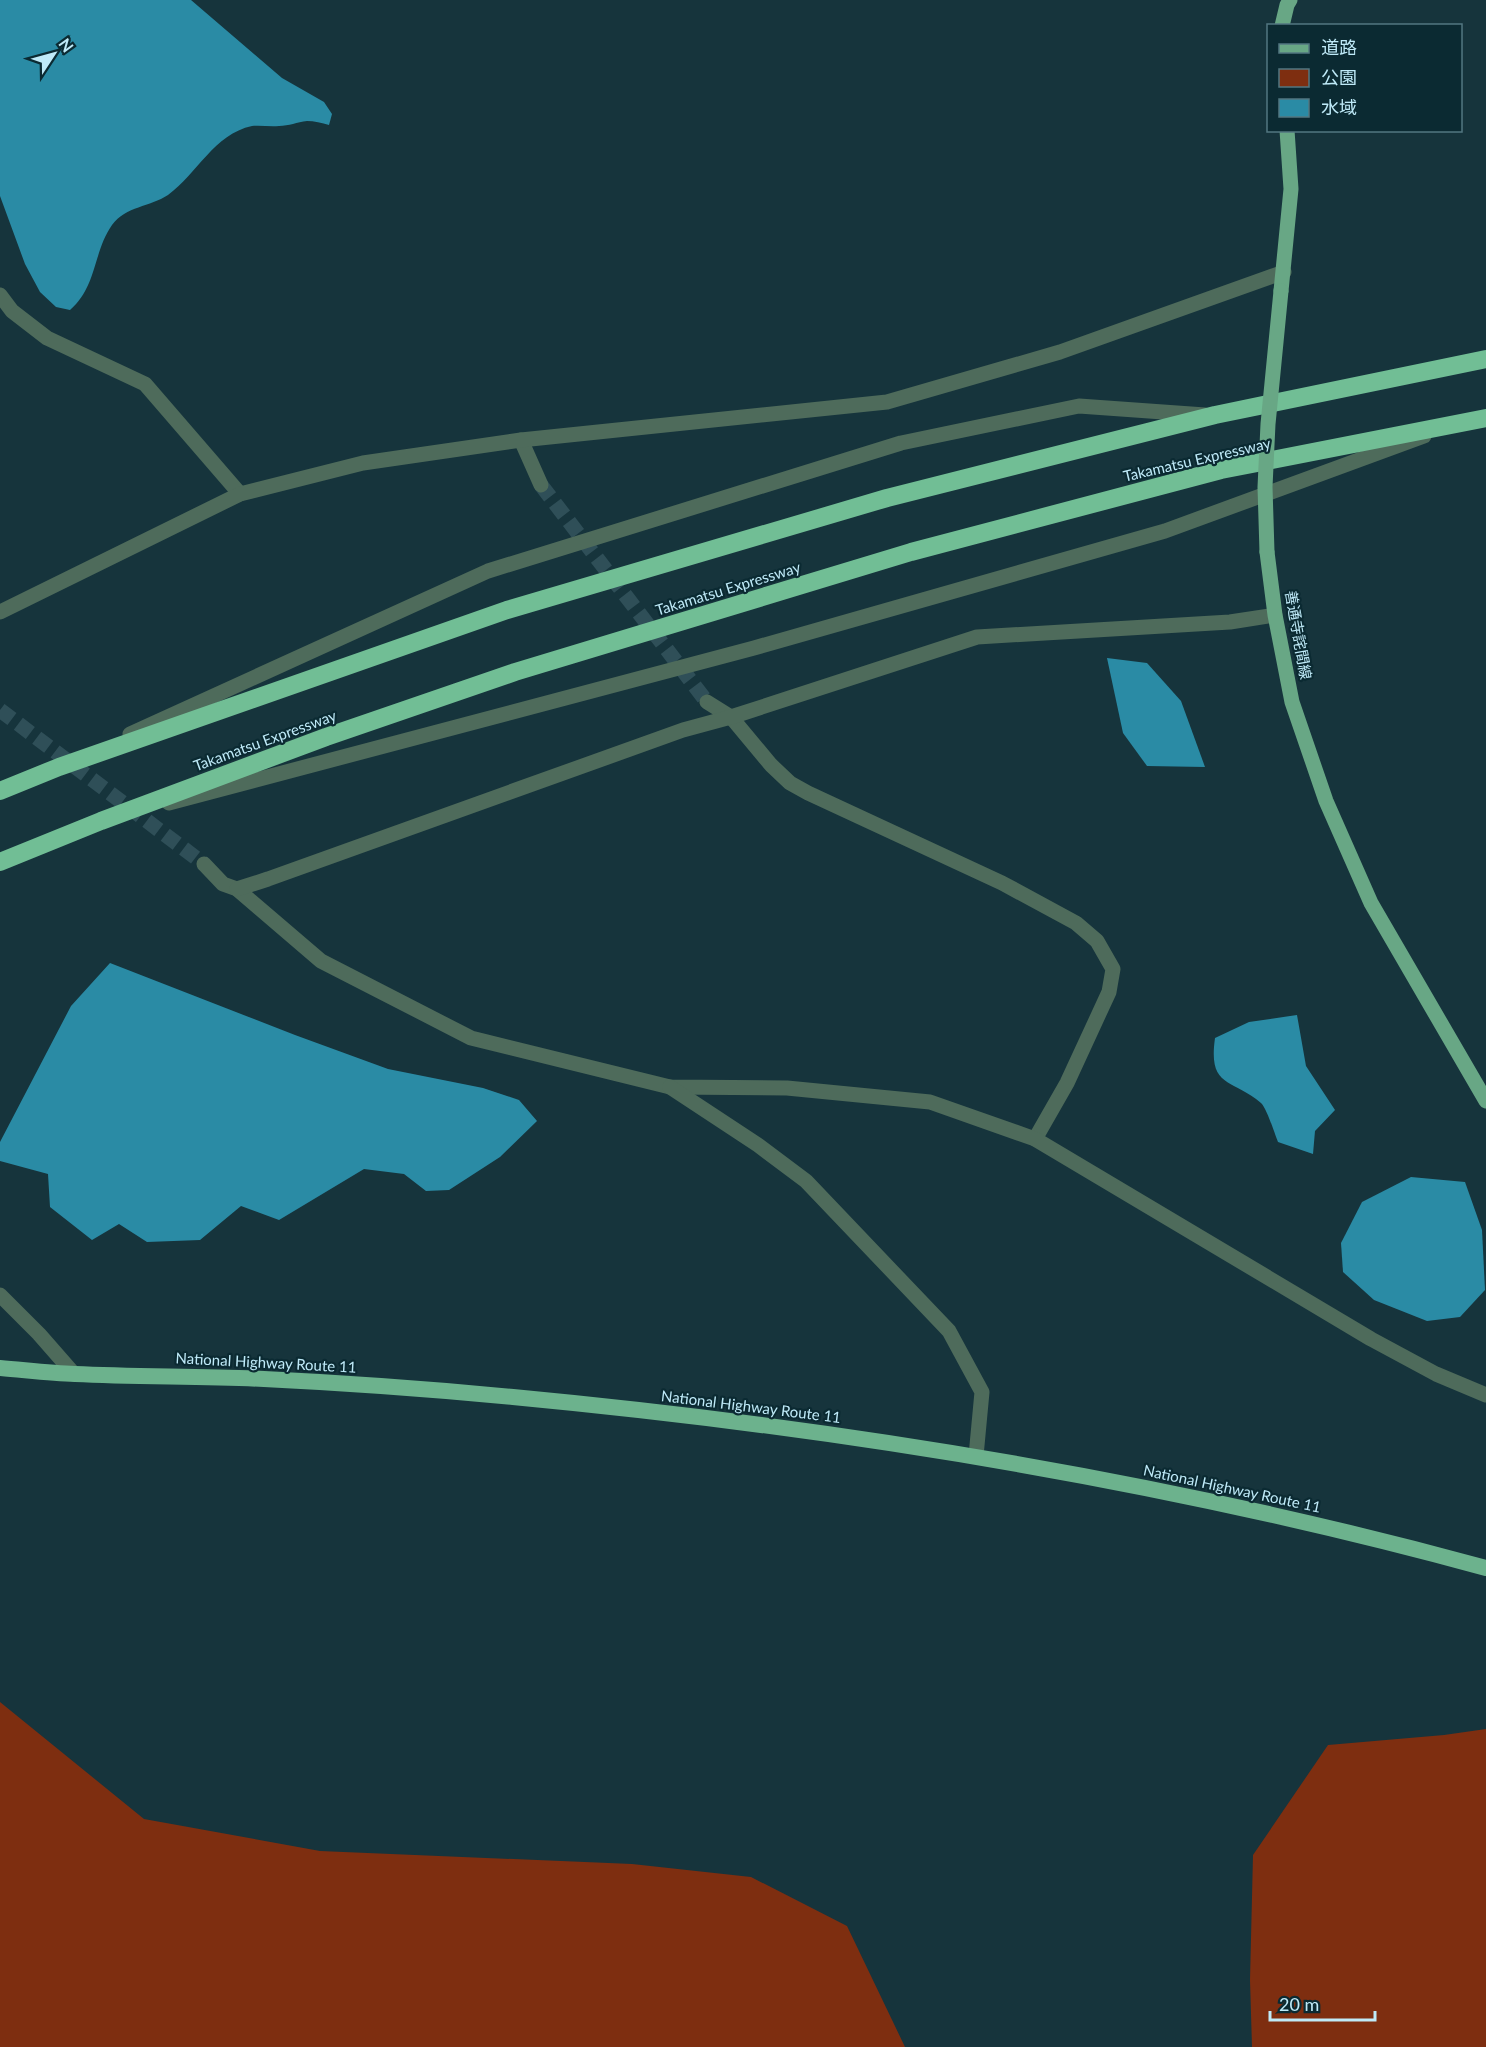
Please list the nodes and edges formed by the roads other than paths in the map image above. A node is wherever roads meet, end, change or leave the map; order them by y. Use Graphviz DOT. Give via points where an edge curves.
graph roads {
  1 [pos="1290,0"];
  2 [pos="1282,24"];
  3 [pos="1287,132"];
  4 [pos="1284,272"];
  5 [pos="0,295"];
  6 [pos="1486,359"];
  7 [pos="1215,415"];
  8 [pos="1486,418"];
  9 [pos="1460,423"];
  10 [pos="521,440"];
  11 [pos="541,485"];
  12 [pos="240,494"];
  13 [pos="0,612"];
  14 [pos="1275,615"];
  15 [pos="707,702"];
  16 [pos="731,717"];
  17 [pos="59,767"];
  18 [pos="0,791"];
  19 [pos="101,821"];
  20 [pos="0,862"];
  21 [pos="204,864"];
  22 [pos="237,889"];
  23 [pos="670,1087"];
  24 [pos="1486,1101"];
  25 [pos="1035,1139"];
  26 [pos="0,1295"];
  27 [pos="0,1368"];
  28 [pos="74,1374"];
  29 [pos="1486,1395"];
  30 [pos="976,1456"];
  31 [pos="1486,1568"];
  1 -- 2 [label="main road"];
  3 -- 4 [label="main road, 善通寺詫間線" via="1291,189"];
  4 -- 10 [label="street" via="1060,352 887,402"];
  4 -- 14 [label="main road, 善通寺詫間線, bridge" via="1265,487 1267,552"];
  5 -- 12 [label="street" via="12,311 47,338 145,384"];
  6 -- 7 [label="highway"];
  7 -- 17 [label="highway" via="887,498 507,610"];
  7 -- 17 [label="street" via="1079,406 901,443 488,572"];
  8 -- 9 [label="highway, Takamatsu Expressway"];
  9 -- 19 [label="street" via="1165,531 754,648"];
  9 -- 19 [label="highway, Takamatsu Expressway" via="1221,470 911,552 515,672"];
  10 -- 11 [label="street"];
  10 -- 12 [label="street" via="363,463"];
  12 -- 13 [label="street"];
  14 -- 16 [label="street" via="1230,622 976,637"];
  14 -- 24 [label="main road, 善通寺詫間線" via="1292,702 1326,801 1371,903"];
  15 -- 16 [label="street"];
  16 -- 22 [label="street" via="682,730"];
  16 -- 25 [label="street" via="790,783 1002,883 1076,923 1097,941 1113,969 1109,992"];
  17 -- 18 [label="highway"];
  19 -- 20 [label="highway, Takamatsu Expressway"];
  21 -- 22 [label="street" via="223,884"];
  22 -- 23 [label="street" via="321,961 471,1038"];
  23 -- 25 [label="street" via="787,1088 930,1102"];
  23 -- 30 [label="street" via="806,1181 949,1331 982,1392"];
  25 -- 29 [label="street" via="1371,1339 1436,1374"];
  26 -- 28 [label="street"];
  27 -- 28 [label="highway, National Highway Route 11"];
  28 -- 30 [label="highway, National Highway Route 11" via="263,1379 512,1396"];
  30 -- 31 [label="highway, National Highway Route 11" via="1194,1497"];
}
